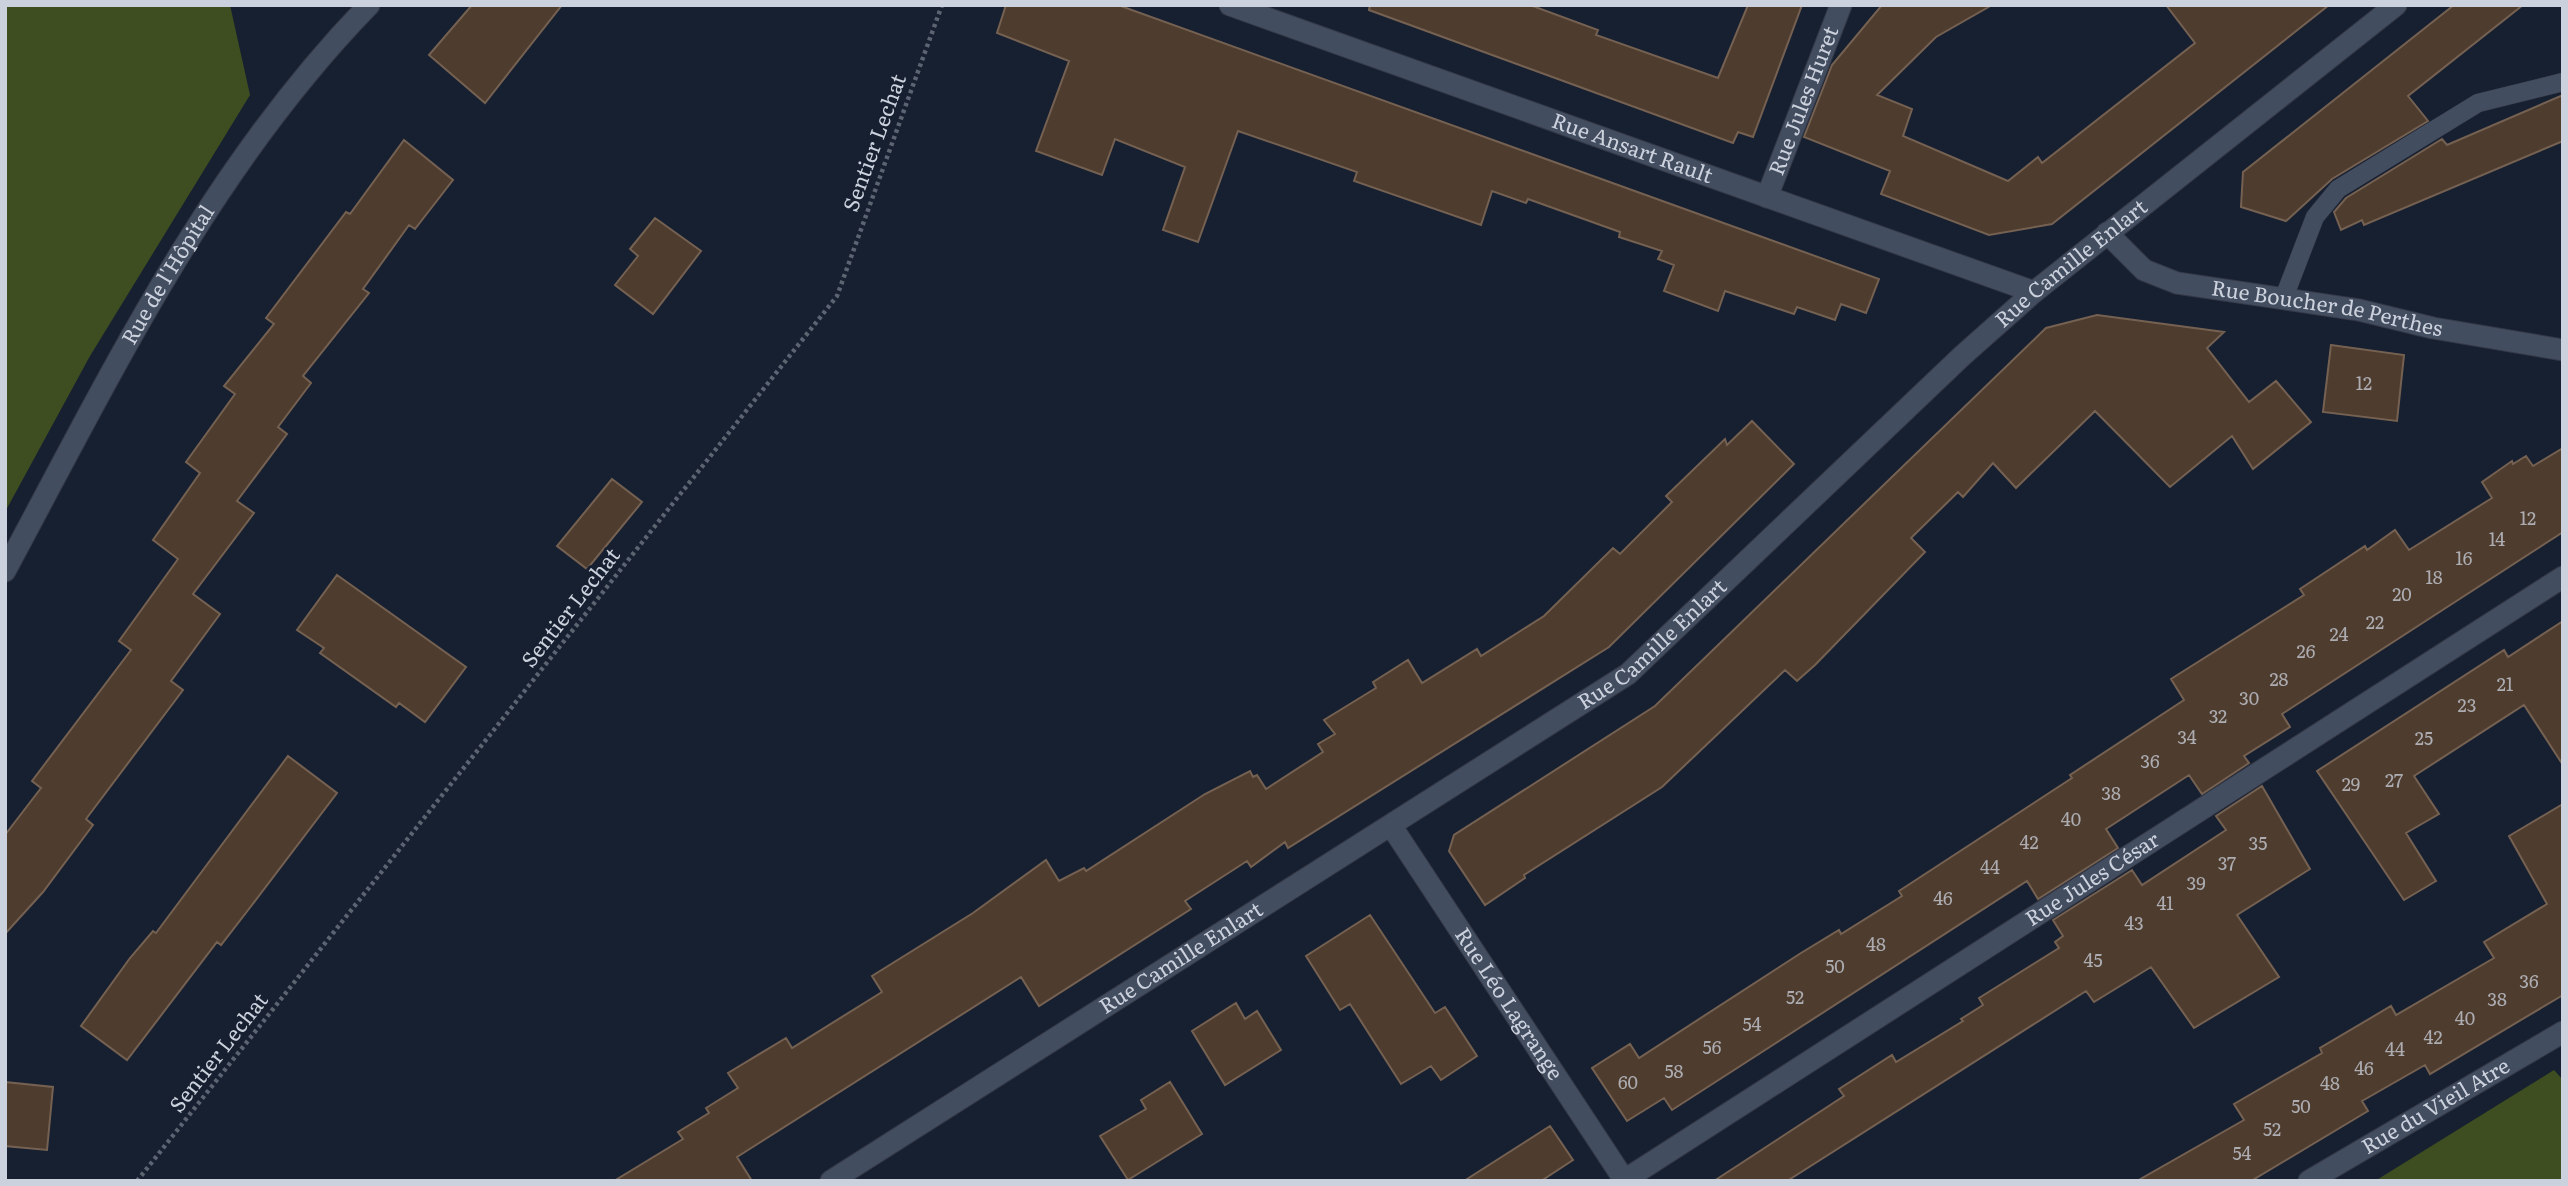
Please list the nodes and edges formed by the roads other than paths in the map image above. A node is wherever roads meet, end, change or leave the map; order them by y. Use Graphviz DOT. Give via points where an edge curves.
graph roads {
  1 [pos="369,5"];
  2 [pos="1230,5"];
  3 [pos="1841,5"];
  4 [pos="2396,5"];
  5 [pos="2563,82"];
  6 [pos="1768,197"];
  7 [pos="2106,233"];
  8 [pos="2034,292"];
  9 [pos="2283,300"];
  10 [pos="2563,349"];
  11 [pos="5,571"];
  12 [pos="2563,577"];
  13 [pos="1392,827"];
  14 [pos="2563,1032"];
  15 [pos="1624,1180"];
  16 [pos="831,1181"];
  17 [pos="2309,1181"];
  1 -- 11 [label="street, Rue de l'Hôpital" via="289,94 191,234"];
  2 -- 6 [label="street, Rue Ansart Rault"];
  3 -- 6 [label="street, Rue Jules Huret"];
  4 -- 7 [label="street, Rue Camille Enlart"];
  5 -- 9 [label="lane" via="2478,103 2339,189 2315,217"];
  6 -- 8 [label="street, Rue Ansart Rault"];
  7 -- 8 [label="street, Rue Camille Enlart"];
  7 -- 9 [label="street, Rue Boucher de Perthes" via="2130,259 2158,277"];
  8 -- 13 [label="street, Rue Camille Enlart" via="1628,674"];
  9 -- 10 [label="street, Rue Boucher de Perthes"];
  12 -- 15 [label="street, Rue Jules César"];
  13 -- 15 [label="street, Rue Léo Lagrange"];
  13 -- 16 [label="street, Rue Camille Enlart"];
  14 -- 17 [label="street, Rue du Vieil Atre"];
}
